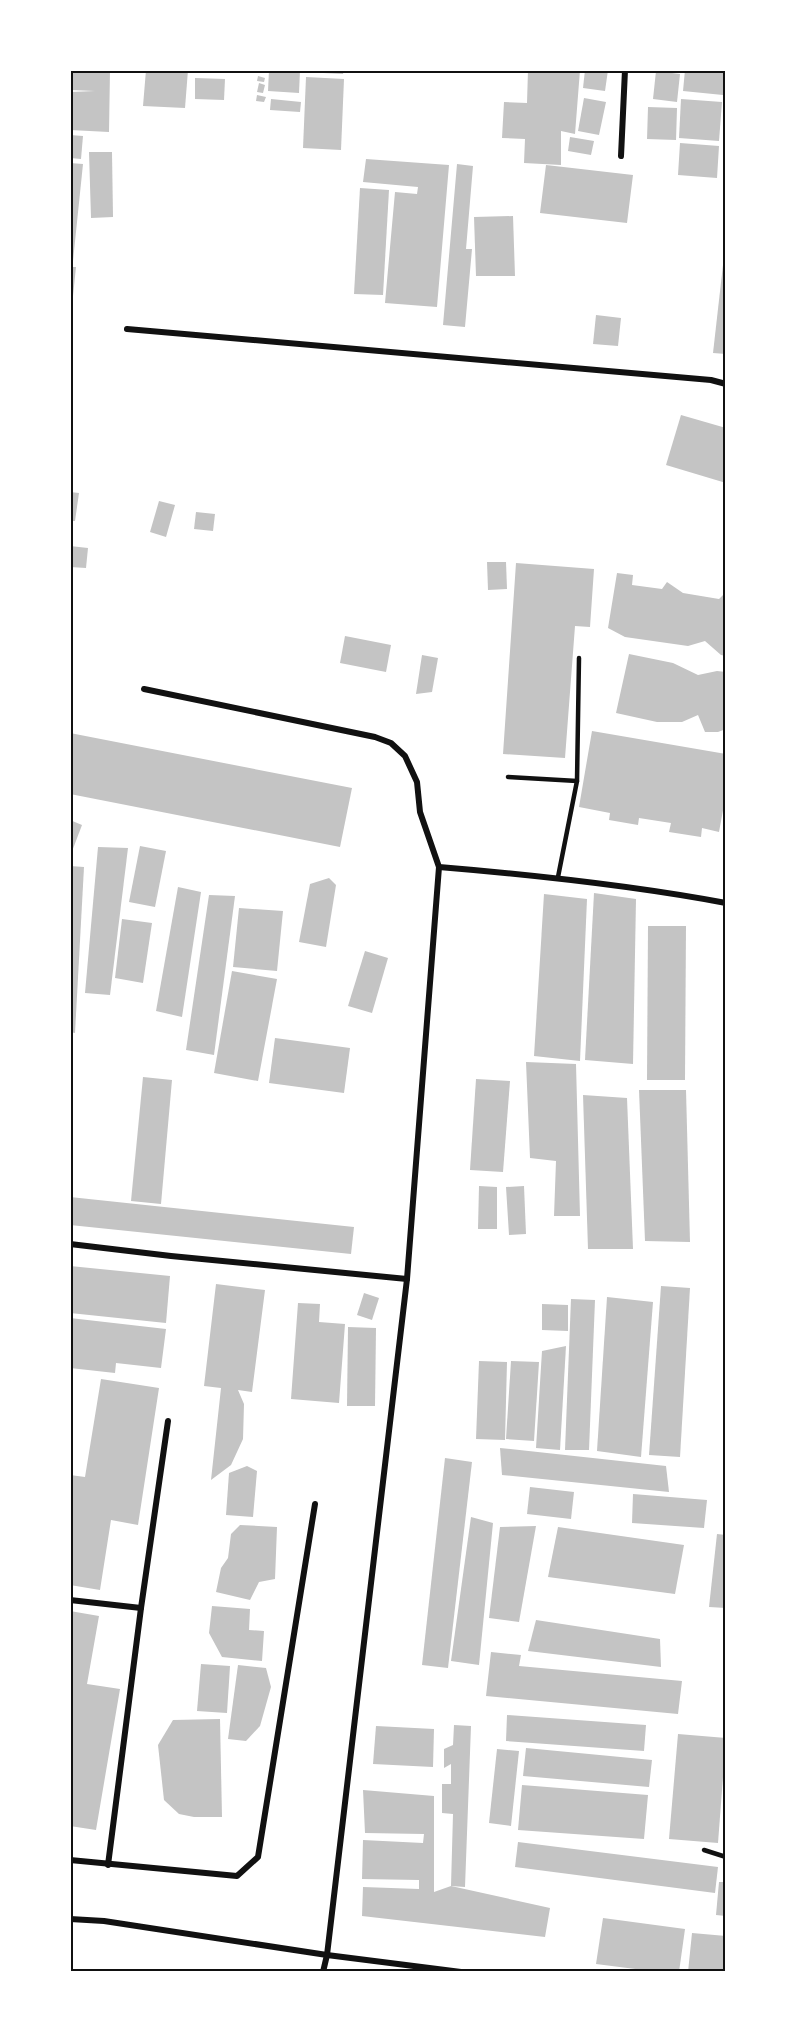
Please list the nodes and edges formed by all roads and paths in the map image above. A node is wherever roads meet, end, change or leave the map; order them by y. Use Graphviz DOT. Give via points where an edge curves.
graph roads {
  1 [pos="625,70"];
  2 [pos="621,156"];
  3 [pos="127,329"];
  4 [pos="726,384"];
  5 [pos="579,658"];
  6 [pos="144,689"];
  7 [pos="508,777"];
  8 [pos="577,781"];
  9 [pos="439,867"];
  10 [pos="558,877"];
  11 [pos="726,903"];
  12 [pos="70,1244"];
  13 [pos="407,1279"];
  14 [pos="168,1421"];
  15 [pos="315,1504"];
  16 [pos="70,1600"];
  17 [pos="141,1608"];
  18 [pos="704,1850"];
  19 [pos="726,1857"];
  20 [pos="70,1860"];
  21 [pos="108,1865"];
  22 [pos="70,1918"];
  23 [pos="327,1955"];
  24 [pos="322,1971"];
  25 [pos="461,1971"];
  1 -- 2 [label="street"];
  3 -- 4 [label="street"];
  5 -- 8 [label="lane"];
  6 -- 9 [label="street" via="391,743 405,756 417,782 420,812"];
  7 -- 8 [label="lane"];
  8 -- 10 [label="lane"];
  9 -- 10 [label="street"];
  9 -- 13 [label="street"];
  10 -- 11 [label="street"];
  12 -- 13 [label="street"];
  13 -- 23 [label="street"];
  14 -- 17 [label="street"];
  15 -- 21 [label="street" via="258,1857 237,1876"];
  16 -- 17 [label="street"];
  17 -- 21 [label="street"];
  18 -- 19 [label="lane"];
  20 -- 21 [label="street"];
  22 -- 23 [label="street"];
  23 -- 24 [label="street"];
  23 -- 25 [label="street"];
}
